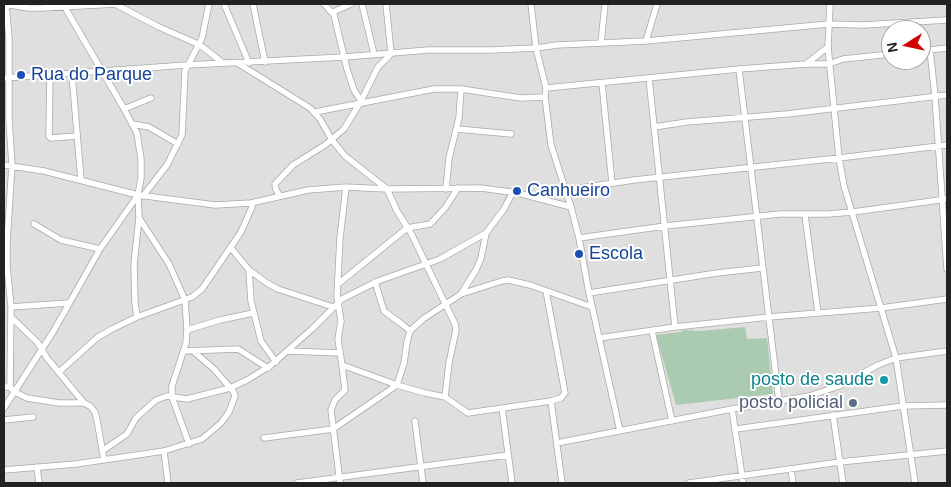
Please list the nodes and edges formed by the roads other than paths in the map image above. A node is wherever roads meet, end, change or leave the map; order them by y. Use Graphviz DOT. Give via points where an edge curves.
graph roads {
  1 [pos="117,4"];
  2 [pos="209,4"];
  3 [pos="224,4"];
  4 [pos="253,4"];
  5 [pos="324,4"];
  6 [pos="351,4"];
  7 [pos="362,4"];
  8 [pos="386,4"];
  9 [pos="531,4"];
  10 [pos="605,4"];
  11 [pos="658,4"];
  12 [pos="830,4"];
  13 [pos="5,5"];
  14 [pos="65,5"];
  15 [pos="333,12"];
  16 [pos="947,20"];
  17 [pos="829,24"];
  18 [pos="646,42"];
  19 [pos="602,43"];
  20 [pos="200,45"];
  21 [pos="828,47"];
  22 [pos="536,48"];
  23 [pos="947,48"];
  24 [pos="931,50"];
  25 [pos="391,53"];
  26 [pos="374,54"];
  27 [pos="881,55"];
  28 [pos="344,57"];
  29 [pos="931,59"];
  30 [pos="265,62"];
  31 [pos="223,63"];
  32 [pos="238,63"];
  33 [pos="249,63"];
  34 [pos="806,64"];
  35 [pos="829,64"];
  36 [pos="187,65"];
  37 [pos="739,69"];
  38 [pos="102,72"];
  39 [pos="72,74"];
  40 [pos="50,75"];
  41 [pos="7,78"];
  42 [pos="649,78"];
  43 [pos="602,83"];
  44 [pos="546,88"];
  45 [pos="462,89"];
  46 [pos="947,95"];
  47 [pos="935,96"];
  48 [pos="544,97"];
  49 [pos="150,98"];
  50 [pos="361,102"];
  51 [pos="124,109"];
  52 [pos="833,109"];
  53 [pos="315,112"];
  54 [pos="745,117"];
  55 [pos="132,124"];
  56 [pos="654,127"];
  57 [pos="457,129"];
  58 [pos="510,134"];
  59 [pos="77,136"];
  60 [pos="332,140"];
  61 [pos="178,144"];
  62 [pos="947,144"];
  63 [pos="938,146"];
  64 [pos="839,158"];
  65 [pos="4,164"];
  66 [pos="12,165"];
  67 [pos="752,167"];
  68 [pos="660,177"];
  69 [pos="80,180"];
  70 [pos="612,183"];
  71 [pos="346,187"];
  72 [pos="458,188"];
  73 [pos="387,189"];
  74 [pos="446,189"];
  75 [pos="567,190"];
  76 [pos="513,192"];
  77 [pos="140,195"];
  78 [pos="280,196"];
  79 [pos="945,199"];
  80 [pos="935,200"];
  81 [pos="251,202"];
  82 [pos="571,207"];
  83 [pos="943,207"];
  84 [pos="853,212"];
  85 [pos="805,215"];
  86 [pos="756,216"];
  87 [pos="139,218"];
  88 [pos="34,224"];
  89 [pos="665,226"];
  90 [pos="407,228"];
  91 [pos="486,233"];
  92 [pos="579,238"];
  93 [pos="946,244"];
  94 [pos="232,248"];
  95 [pos="100,249"];
  96 [pos="946,254"];
  97 [pos="426,265"];
  98 [pos="762,268"];
  99 [pos="947,269"];
  100 [pos="249,270"];
  101 [pos="671,280"];
  102 [pos="375,282"];
  103 [pos="338,284"];
  104 [pos="4,289"];
  105 [pos="11,290"];
  106 [pos="546,291"];
  107 [pos="589,293"];
  108 [pos="462,294"];
  109 [pos="947,299"];
  110 [pos="185,300"];
  111 [pos="68,304"];
  112 [pos="446,304"];
  113 [pos="336,305"];
  114 [pos="11,307"];
  115 [pos="592,307"];
  116 [pos="881,308"];
  117 [pos="253,313"];
  118 [pos="818,313"];
  119 [pos="11,317"];
  120 [pos="138,317"];
  121 [pos="769,317"];
  122 [pos="675,327"];
  123 [pos="187,330"];
  124 [pos="410,331"];
  125 [pos="652,331"];
  126 [pos="599,338"];
  127 [pos="42,350"];
  128 [pos="184,351"];
  129 [pos="194,351"];
  130 [pos="288,351"];
  131 [pos="947,351"];
  132 [pos="340,353"];
  133 [pos="896,358"];
  134 [pos="276,362"];
  135 [pos="342,365"];
  136 [pos="268,368"];
  137 [pos="59,372"];
  138 [pos="397,385"];
  139 [pos="10,388"];
  140 [pos="230,388"];
  141 [pos="172,397"];
  142 [pos="445,397"];
  143 [pos="552,400"];
  144 [pos="779,401"];
  145 [pos="84,403"];
  146 [pos="947,405"];
  147 [pos="903,406"];
  148 [pos="4,408"];
  149 [pos="502,408"];
  150 [pos="732,409"];
  151 [pos="833,415"];
  152 [pos="33,417"];
  153 [pos="4,420"];
  154 [pos="415,421"];
  155 [pos="672,421"];
  156 [pos="333,429"];
  157 [pos="736,430"];
  158 [pos="620,431"];
  159 [pos="264,438"];
  160 [pos="557,443"];
  161 [pos="189,444"];
  162 [pos="102,451"];
  163 [pos="164,451"];
  164 [pos="947,451"];
  165 [pos="508,455"];
  166 [pos="910,455"];
  167 [pos="104,460"];
  168 [pos="840,462"];
  169 [pos="37,467"];
  170 [pos="420,468"];
  171 [pos="791,469"];
  172 [pos="4,470"];
  173 [pos="742,480"];
  174 [pos="339,481"];
  175 [pos="39,483"];
  176 [pos="168,483"];
  177 [pos="297,483"];
  178 [pos="423,483"];
  179 [pos="512,483"];
  180 [pos="562,483"];
  181 [pos="690,483"];
  182 [pos="793,483"];
  183 [pos="843,483"];
  184 [pos="914,483"];
  1 -- 14 [label="street"];
  1 -- 20 [label="street"];
  2 -- 20 [label="street"];
  3 -- 33 [label="street"];
  4 -- 30 [label="street"];
  5 -- 15 [label="street"];
  6 -- 15 [label="street"];
  7 -- 26 [label="street"];
  8 -- 25 [label="street"];
  9 -- 22 [label="street"];
  10 -- 19 [label="street"];
  11 -- 18 [label="street"];
  12 -- 17 [label="street"];
  13 -- 14 [label="street" via="28,8"];
  13 -- 41 [label="street"];
  14 -- 38 [label="street"];
  15 -- 28 [label="street"];
  16 -- 17 [label="street"];
  17 -- 18 [label="street"];
  17 -- 21 [label="street"];
  18 -- 19 [label="street"];
  19 -- 22 [label="street"];
  20 -- 31 [label="street"];
  20 -- 36 [label="street"];
  21 -- 34 [label="street"];
  21 -- 35 [label="street"];
  22 -- 25 [label="street"];
  22 -- 44 [label="street"];
  23 -- 24 [label="street"];
  25 -- 26 [label="street"];
  25 -- 50 [label="street" via="378,67"];
  26 -- 28 [label="street"];
  27 -- 35 [label="street" via="843,59"];
  28 -- 30 [label="street"];
  28 -- 50 [label="street"];
  29 -- 47 [label="street"];
  30 -- 33 [label="street"];
  31 -- 32 [label="street"];
  31 -- 36 [label="street"];
  32 -- 33 [label="street"];
  32 -- 53 [label="street"];
  34 -- 35 [label="street"];
  34 -- 37 [label="street"];
  35 -- 52 [label="street"];
  36 -- 38 [label="street"];
  36 -- 61 [label="street" via="182,135"];
  37 -- 42 [label="street"];
  37 -- 54 [label="street"];
  38 -- 39 [label="street"];
  38 -- 51 [label="street"];
  39 -- 40 [label="street"];
  39 -- 59 [label="street"];
  40 -- 41 [label="street"];
  40 -- 59 [label="street" via="48,136"];
  41 -- 66 [label="street"];
  42 -- 43 [label="street"];
  42 -- 56 [label="street"];
  43 -- 44 [label="street"];
  43 -- 70 [label="street"];
  44 -- 48 [label="street"];
  45 -- 48 [label="street" via="521,98"];
  45 -- 50 [label="street" via="434,89"];
  45 -- 57 [label="street"];
  46 -- 47 [label="street"];
  47 -- 52 [label="street"];
  47 -- 63 [label="street"];
  48 -- 75 [label="street" via="551,145"];
  49 -- 51 [label="street"];
  50 -- 53 [label="street"];
  50 -- 60 [label="street" via="344,129"];
  51 -- 55 [label="street"];
  52 -- 54 [label="street"];
  52 -- 64 [label="street"];
  53 -- 60 [label="street"];
  54 -- 56 [label="street"];
  54 -- 67 [label="street"];
  55 -- 61 [label="street" via="149,128"];
  55 -- 77 [label="street" via="137,133 141,159"];
  56 -- 68 [label="street"];
  57 -- 58 [label="street"];
  57 -- 74 [label="street" via="449,158"];
  59 -- 69 [label="street"];
  60 -- 73 [label="street" via="345,156"];
  60 -- 78 [label="street" via="293,165 280,179 274,187"];
  61 -- 77 [label="street" via="167,165"];
  62 -- 63 [label="street"];
  63 -- 64 [label="street"];
  63 -- 79 [label="street"];
  64 -- 67 [label="street"];
  64 -- 84 [label="street"];
  65 -- 66 [label="street"];
  66 -- 69 [label="street"];
  66 -- 105 [label="street" via="8,226"];
  67 -- 68 [label="street"];
  67 -- 86 [label="street"];
  68 -- 70 [label="street"];
  68 -- 89 [label="street"];
  69 -- 77 [label="street"];
  70 -- 75 [label="street"];
  71 -- 73 [label="street"];
  71 -- 78 [label="street"];
  71 -- 103 [label="street"];
  72 -- 74 [label="street"];
  72 -- 76 [label="street"];
  72 -- 90 [label="street" via="430,224"];
  73 -- 74 [label="street"];
  73 -- 90 [label="street"];
  75 -- 82 [label="street"];
  76 -- 82 [label="street"];
  76 -- 91 [label="street"];
  77 -- 81 [label="street" via="215,205"];
  77 -- 87 [label="street"];
  77 -- 95 [label="street"];
  78 -- 81 [label="street"];
  79 -- 80 [label="street"];
  79 -- 83 [label="street"];
  80 -- 83 [label="street"];
  80 -- 84 [label="street"];
  81 -- 94 [label="street" via="248,218"];
  82 -- 92 [label="street"];
  83 -- 93 [label="street"];
  84 -- 85 [label="street"];
  84 -- 116 [label="street"];
  85 -- 86 [label="street"];
  85 -- 118 [label="street"];
  86 -- 89 [label="street"];
  86 -- 98 [label="street"];
  87 -- 110 [label="street" via="169,264"];
  87 -- 120 [label="street" via="134,264"];
  88 -- 95 [label="street" via="61,240"];
  89 -- 92 [label="street"];
  89 -- 101 [label="street"];
  90 -- 97 [label="street"];
  90 -- 103 [label="street"];
  91 -- 97 [label="street"];
  91 -- 108 [label="street" via="481,258"];
  92 -- 107 [label="street"];
  93 -- 96 [label="street"];
  94 -- 100 [label="street"];
  94 -- 110 [label="street" via="202,289"];
  95 -- 111 [label="street"];
  96 -- 99 [label="street"];
  97 -- 102 [label="street"];
  97 -- 112 [label="street"];
  98 -- 101 [label="street"];
  98 -- 121 [label="street"];
  100 -- 113 [label="street" via="278,289"];
  100 -- 117 [label="street"];
  101 -- 107 [label="street"];
  101 -- 122 [label="street"];
  102 -- 113 [label="street"];
  102 -- 124 [label="street" via="384,311"];
  103 -- 113 [label="street"];
  104 -- 105 [label="street"];
  105 -- 114 [label="street"];
  106 -- 108 [label="street" via="502,280"];
  106 -- 115 [label="street"];
  106 -- 143 [label="street" via="565,392"];
  107 -- 115 [label="street"];
  108 -- 112 [label="street"];
  109 -- 116 [label="street"];
  110 -- 120 [label="street"];
  110 -- 123 [label="street"];
  111 -- 114 [label="street"];
  111 -- 127 [label="street"];
  112 -- 124 [label="street"];
  112 -- 142 [label="street" via="456,330"];
  113 -- 130 [label="street"];
  113 -- 132 [label="street" via="341,321"];
  114 -- 119 [label="street"];
  115 -- 126 [label="street"];
  116 -- 118 [label="street"];
  116 -- 133 [label="street"];
  117 -- 123 [label="street"];
  117 -- 134 [label="street" via="261,341"];
  118 -- 121 [label="street"];
  119 -- 127 [label="street"];
  119 -- 139 [label="street"];
  120 -- 137 [label="street" via="98,337"];
  121 -- 122 [label="street"];
  121 -- 144 [label="street"];
  122 -- 125 [label="street"];
  123 -- 128 [label="street"];
  124 -- 138 [label="street"];
  125 -- 126 [label="street"];
  125 -- 155 [label="street"];
  126 -- 158 [label="street"];
  127 -- 137 [label="street"];
  127 -- 139 [label="street"];
  128 -- 129 [label="street"];
  128 -- 141 [label="street" via="177,366"];
  129 -- 136 [label="street" via="238,349"];
  129 -- 140 [label="street"];
  130 -- 132 [label="street"];
  130 -- 134 [label="street"];
  131 -- 133 [label="street"];
  132 -- 135 [label="street"];
  133 -- 144 [label="street" via="839,386"];
  133 -- 147 [label="street"];
  134 -- 136 [label="street"];
  135 -- 138 [label="street"];
  135 -- 156 [label="street" via="344,390 332,404"];
  136 -- 140 [label="street"];
  137 -- 145 [label="street"];
  138 -- 142 [label="street"];
  138 -- 156 [label="street"];
  139 -- 145 [label="street" via="27,398"];
  139 -- 148 [label="street"];
  140 -- 141 [label="street" via="187,399"];
  140 -- 161 [label="street" via="234,400 221,424 202,439"];
  141 -- 161 [label="street"];
  141 -- 162 [label="street" via="156,400 136,418 127,434"];
  142 -- 149 [label="street" via="468,413"];
  143 -- 149 [label="street"];
  143 -- 160 [label="street"];
  144 -- 150 [label="street"];
  145 -- 162 [label="street" via="95,412"];
  146 -- 147 [label="street"];
  147 -- 151 [label="street"];
  147 -- 166 [label="street"];
  149 -- 165 [label="street"];
  150 -- 155 [label="street"];
  150 -- 157 [label="street"];
  151 -- 157 [label="street"];
  151 -- 168 [label="street"];
  152 -- 153 [label="street"];
  154 -- 170 [label="street"];
  155 -- 158 [label="street"];
  156 -- 159 [label="street"];
  156 -- 174 [label="street"];
  157 -- 173 [label="street"];
  158 -- 160 [label="street"];
  160 -- 180 [label="street"];
  161 -- 163 [label="street"];
  162 -- 167 [label="street"];
  163 -- 167 [label="street"];
  163 -- 176 [label="street"];
  164 -- 166 [label="street"];
  165 -- 170 [label="street"];
  165 -- 179 [label="street"];
  166 -- 168 [label="street"];
  166 -- 184 [label="street"];
  167 -- 169 [label="street"];
  168 -- 171 [label="street"];
  168 -- 183 [label="street"];
  169 -- 172 [label="street"];
  169 -- 175 [label="street"];
  170 -- 174 [label="street"];
  170 -- 178 [label="street"];
  171 -- 173 [label="street"];
  171 -- 182 [label="street"];
  173 -- 181 [label="street"];
  174 -- 177 [label="street"];
}
